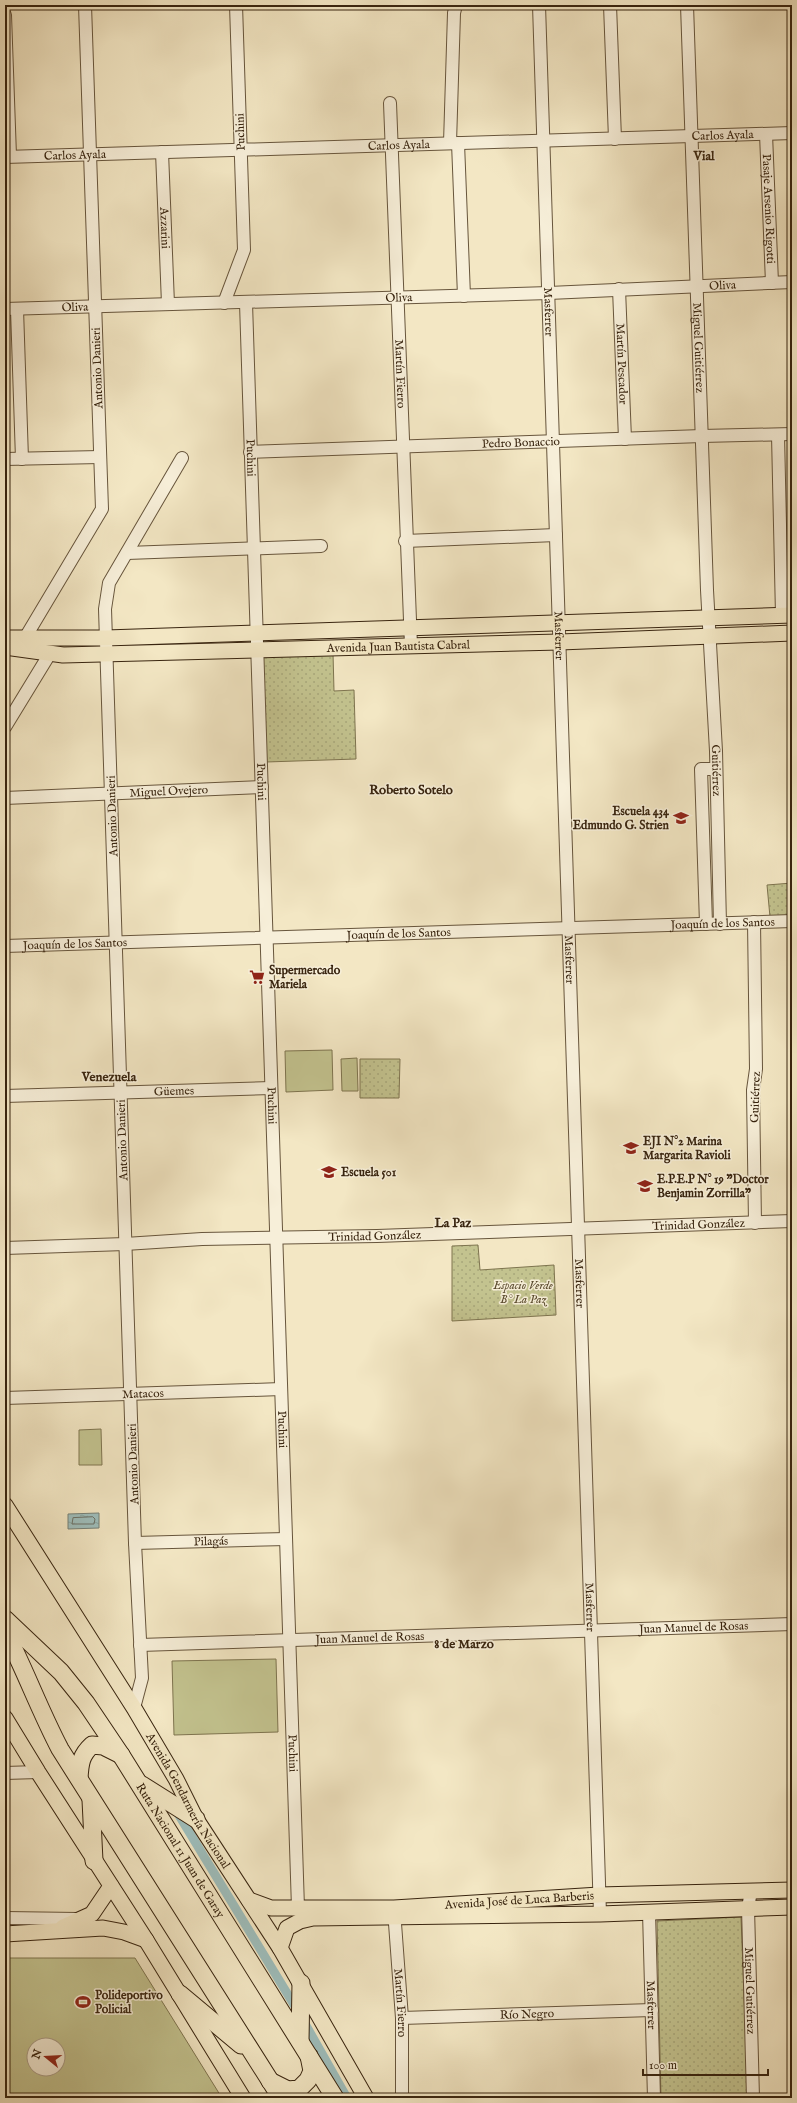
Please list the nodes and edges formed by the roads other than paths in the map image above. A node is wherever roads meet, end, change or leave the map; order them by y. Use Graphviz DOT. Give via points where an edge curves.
graph roads {
  1 [pos="85,5"];
  2 [pos="236,5"];
  3 [pos="456,5"];
  4 [pos="539,5"];
  5 [pos="610,5"];
  6 [pos="687,5"];
  7 [pos="5,15"];
  8 [pos="390,103"];
  9 [pos="792,133"];
  10 [pos="766,134"];
  11 [pos="691,136"];
  12 [pos="615,138"];
  13 [pos="544,141"];
  14 [pos="454,143"];
  15 [pos="390,145"];
  16 [pos="241,150"];
  17 [pos="162,152"];
  18 [pos="90,154"];
  19 [pos="7,157"];
  20 [pos="792,282"];
  21 [pos="772,283"];
  22 [pos="696,286"];
  23 [pos="619,289"];
  24 [pos="549,293"];
  25 [pos="464,296"];
  26 [pos="396,298"];
  27 [pos="224,303"];
  28 [pos="246,303"];
  29 [pos="168,304"];
  30 [pos="95,307"];
  31 [pos="11,309"];
  32 [pos="792,434"];
  33 [pos="778,435"];
  34 [pos="702,436"];
  35 [pos="625,439"];
  36 [pos="553,442"];
  37 [pos="403,446"];
  38 [pos="250,452"];
  39 [pos="100,457"];
  40 [pos="182,458"];
  41 [pos="5,459"];
  42 [pos="22,459"];
  43 [pos="556,535"];
  44 [pos="405,541"];
  45 [pos="321,546"];
  46 [pos="254,548"];
  47 [pos="127,553"];
  48 [pos="787,615"];
  49 [pos="710,618"];
  50 [pos="559,623"];
  51 [pos="409,628"];
  52 [pos="256,633"];
  53 [pos="792,633"];
  54 [pos="710,636"];
  55 [pos="5,638"];
  56 [pos="25,638"];
  57 [pos="106,638"];
  58 [pos="560,642"];
  59 [pos="411,646"];
  60 [pos="5,647"];
  61 [pos="257,649"];
  62 [pos="107,654"];
  63 [pos="49,655"];
  64 [pos="5,727"];
  65 [pos="716,769"];
  66 [pos="262,787"];
  67 [pos="111,793"];
  68 [pos="5,798"];
  69 [pos="792,921"];
  70 [pos="754,922"];
  71 [pos="706,924"];
  72 [pos="720,924"];
  73 [pos="569,928"];
  74 [pos="266,938"];
  75 [pos="116,942"];
  76 [pos="5,946"];
  77 [pos="271,1088"];
  78 [pos="121,1092"];
  79 [pos="5,1096"];
  80 [pos="792,1221"];
  81 [pos="756,1223"];
  82 [pos="578,1229"];
  83 [pos="275,1237"];
  84 [pos="126,1244"];
  85 [pos="5,1248"];
  86 [pos="281,1389"];
  87 [pos="130,1394"];
  88 [pos="5,1398"];
  89 [pos="5,1505"];
  90 [pos="286,1539"];
  91 [pos="135,1543"];
  92 [pos="5,1619"];
  93 [pos="792,1624"];
  94 [pos="591,1630"];
  95 [pos="5,1631"];
  96 [pos="289,1640"];
  97 [pos="140,1645"];
  98 [pos="134,1708"];
  99 [pos="5,1718"];
  100 [pos="121,1755"];
  101 [pos="38,1772"];
  102 [pos="5,1773"];
  103 [pos="79,1778"];
  104 [pos="139,1783"];
  105 [pos="91,1798"];
  106 [pos="196,1819"];
  107 [pos="94,1861"];
  108 [pos="111,1886"];
  109 [pos="792,1890"];
  110 [pos="751,1891"];
  111 [pos="599,1896"];
  112 [pos="249,1900"];
  113 [pos="792,1907"];
  114 [pos="298,1908"];
  115 [pos="748,1908"];
  116 [pos="649,1912"];
  117 [pos="394,1913"];
  118 [pos="600,1914"];
  119 [pos="5,1918"];
  120 [pos="80,1919"];
  121 [pos="54,1931"];
  122 [pos="5,1934"];
  123 [pos="146,1940"];
  124 [pos="280,1948"];
  125 [pos="301,1983"];
  126 [pos="180,1994"];
  127 [pos="652,2010"];
  128 [pos="402,2018"];
  129 [pos="300,2041"];
  130 [pos="254,2055"];
  131 [pos="309,2056"];
  132 [pos="270,2081"];
  133 [pos="244,2098"];
  134 [pos="281,2098"];
  135 [pos="335,2098"];
  136 [pos="366,2098"];
  137 [pos="402,2098"];
  138 [pos="654,2098"];
  139 [pos="754,2098"];
  1 -- 18 [label="street, Antonio Danieri"];
  2 -- 16 [label="street, Puchini"];
  3 -- 14 [label="street"];
  4 -- 13 [label="street, Masferrer"];
  5 -- 12 [label="street"];
  6 -- 11 [label="street, Miguel Guitiérrez"];
  7 -- 19 [label="street"];
  8 -- 15 [label="street, Martín Fierro"];
  9 -- 10 [label="street, Carlos Ayala"];
  10 -- 11 [label="street, Carlos Ayala"];
  10 -- 21 [label="street, Pasaje Arsenio Rigotti"];
  11 -- 12 [label="street, Carlos Ayala"];
  11 -- 22 [label="street, Miguel Guitiérrez"];
  12 -- 13 [label="street, Carlos Ayala"];
  13 -- 14 [label="street, Carlos Ayala"];
  13 -- 24 [label="street, Masferrer"];
  14 -- 15 [label="street, Carlos Ayala"];
  14 -- 25 [label="street"];
  15 -- 16 [label="street, Carlos Ayala"];
  15 -- 26 [label="street, Martín Fierro"];
  16 -- 17 [label="street, Carlos Ayala"];
  16 -- 27 [label="street, Puchini" via="244,250"];
  17 -- 18 [label="street, Carlos Ayala"];
  17 -- 29 [label="street, Azzarini"];
  18 -- 19 [label="street, Carlos Ayala"];
  18 -- 30 [label="street, Antonio Danieri"];
  20 -- 21 [label="street, Oliva"];
  21 -- 22 [label="street, Oliva"];
  22 -- 23 [label="street, Oliva"];
  22 -- 34 [label="street, Miguel Guitiérrez"];
  23 -- 24 [label="street, Oliva"];
  23 -- 35 [label="street, Martín Pescador"];
  24 -- 25 [label="street, Oliva"];
  24 -- 36 [label="street, Masferrer"];
  25 -- 26 [label="street, Oliva"];
  26 -- 28 [label="street, Oliva"];
  26 -- 37 [label="street, Martín Fierro"];
  27 -- 28 [label="street, Oliva"];
  27 -- 29 [label="street, Oliva"];
  28 -- 38 [label="street, Puchini"];
  29 -- 30 [label="street, Oliva"];
  30 -- 31 [label="street, Oliva"];
  30 -- 39 [label="street, Antonio Danieri"];
  31 -- 42 [label="street"];
  32 -- 33 [label="street, Pedro Bonaccio"];
  33 -- 34 [label="street, Pedro Bonaccio"];
  33 -- 48 [label="street"];
  34 -- 35 [label="street, Pedro Bonaccio"];
  34 -- 49 [label="street, Miguel Guitiérrez"];
  35 -- 36 [label="street, Pedro Bonaccio"];
  36 -- 37 [label="street, Pedro Bonaccio"];
  36 -- 43 [label="street, Masferrer"];
  37 -- 38 [label="street, Pedro Bonaccio"];
  37 -- 44 [label="street, Martín Fierro"];
  38 -- 46 [label="street, Puchini"];
  39 -- 42 [label="street"];
  39 -- 56 [label="street, Antonio Danieri" via="102,509"];
  40 -- 47 [label="street, Antonio Danieri"];
  41 -- 42 [label="street"];
  43 -- 44 [label="street"];
  43 -- 50 [label="street, Masferrer"];
  44 -- 51 [label="street, Martín Fierro"];
  45 -- 46 [label="street"];
  46 -- 47 [label="street"];
  46 -- 52 [label="street, Puchini"];
  47 -- 57 [label="street, Antonio Danieri" via="109,583 105,610"];
  48 -- 49 [label="main road, Avenida Juan Bautista Cabral"];
  49 -- 50 [label="main road, Avenida Juan Bautista Cabral"];
  49 -- 54 [label="street, Guitiérrez"];
  50 -- 51 [label="main road, Avenida Juan Bautista Cabral"];
  50 -- 58 [label="street, Masferrer"];
  51 -- 52 [label="main road, Avenida Juan Bautista Cabral"];
  51 -- 59 [label="street, Martín Fierro"];
  52 -- 57 [label="main road, Avenida Juan Bautista Cabral"];
  52 -- 61 [label="street, Puchini"];
  53 -- 54 [label="main road, Avenida Juan Bautista Cabral"];
  54 -- 58 [label="main road, Avenida Juan Bautista Cabral"];
  54 -- 65 [label="street, Guitiérrez"];
  55 -- 56 [label="main road, Avenida Juan Bautista Cabral"];
  56 -- 57 [label="main road, Avenida Juan Bautista Cabral"];
  57 -- 62 [label="street, Antonio Danieri"];
  58 -- 59 [label="main road, Avenida Juan Bautista Cabral"];
  58 -- 73 [label="street, Masferrer"];
  59 -- 61 [label="main road, Avenida Juan Bautista Cabral"];
  60 -- 63 [label="main road, Avenida Juan Bautista Cabral"];
  61 -- 62 [label="main road, Avenida Juan Bautista Cabral"];
  61 -- 66 [label="street, Puchini"];
  62 -- 63 [label="main road, Avenida Juan Bautista Cabral"];
  62 -- 67 [label="street, Antonio Danieri"];
  63 -- 64 [label="street"];
  65 -- 71 [label="street" via="701,769"];
  65 -- 72 [label="street, Guitiérrez"];
  66 -- 67 [label="street, Miguel Ovejero"];
  66 -- 74 [label="street, Puchini"];
  67 -- 68 [label="street, Miguel Ovejero"];
  67 -- 75 [label="street, Antonio Danieri"];
  69 -- 70 [label="street, Joaquín de los Santos"];
  70 -- 72 [label="street, Joaquín de los Santos"];
  70 -- 81 [label="street, Guitiérrez" via="756,1069 753,1090"];
  71 -- 72 [label="street, Joaquín de los Santos"];
  71 -- 73 [label="street, Joaquín de los Santos"];
  73 -- 74 [label="street, Joaquín de los Santos"];
  73 -- 82 [label="street, Masferrer"];
  74 -- 75 [label="street, Joaquín de los Santos"];
  74 -- 77 [label="street, Puchini"];
  75 -- 76 [label="street, Joaquín de los Santos"];
  75 -- 78 [label="street, Antonio Danieri"];
  77 -- 78 [label="street, Güemes"];
  77 -- 83 [label="street, Puchini"];
  78 -- 79 [label="street, Güemes"];
  78 -- 84 [label="street, Antonio Danieri"];
  80 -- 81 [label="street, Trinidad González"];
  81 -- 82 [label="street, Trinidad González"];
  82 -- 83 [label="street, Trinidad González"];
  82 -- 94 [label="street, Masferrer"];
  83 -- 84 [label="street, Trinidad González"];
  83 -- 86 [label="street, Puchini"];
  84 -- 85 [label="street, Trinidad González"];
  84 -- 87 [label="street, Antonio Danieri"];
  86 -- 87 [label="street, Matacos"];
  86 -- 90 [label="street, Puchini"];
  87 -- 88 [label="street, Matacos"];
  87 -- 91 [label="street, Antonio Danieri"];
  89 -- 98 [label="main road, Avenida Gendarmería Nacional"];
  90 -- 91 [label="street, Pilagás"];
  90 -- 96 [label="street, Puchini"];
  91 -- 97 [label="street, Antonio Danieri"];
  92 -- 100 [label="highway, Ruta Nacional 11 Juan de Garay" via="61,1672 86,1702"];
  93 -- 94 [label="street, Juan Manuel de Rosas"];
  94 -- 96 [label="street, Juan Manuel de Rosas"];
  94 -- 111 [label="street, Masferrer"];
  95 -- 103 [label="highway" via="23,1667 41,1713"];
  96 -- 97 [label="street, Juan Manuel de Rosas"];
  96 -- 114 [label="street, Puchini"];
  97 -- 98 [label="street, Antonio Danieri" via="142,1678"];
  98 -- 106 [label="main road, Avenida Gendarmería Nacional" via="176,1779"];
  99 -- 101 [label="main road"];
  100 -- 103 [label="highway" via="103,1746 92,1746 84,1753 80,1762"];
  100 -- 104 [label="highway, Ruta Nacional 11 Juan de Garay"];
  101 -- 102 [label="street"];
  101 -- 107 [label="main road"];
  103 -- 105 [label="highway"];
  104 -- 106 [label="highway"];
  104 -- 129 [label="highway, Ruta Nacional 11 Juan de Garay"];
  105 -- 107 [label="highway"];
  105 -- 130 [label="highway"];
  106 -- 112 [label="main road, Avenida Gendarmería Nacional"];
  107 -- 108 [label="main road"];
  108 -- 120 [label="main road" via="92,1914"];
  108 -- 123 [label="main road"];
  109 -- 110 [label="main road, Avenida José de Luca Barberis"];
  110 -- 111 [label="main road, Avenida José de Luca Barberis"];
  110 -- 115 [label="street, Miguel Gutiérrez"];
  111 -- 117 [label="main road, Avenida José de Luca Barberis"];
  111 -- 118 [label="street, Masferrer"];
  112 -- 114 [label="main road, Avenida José de Luca Barberis" via="271,1908"];
  112 -- 124 [label="main road, Avenida Gendarmería Nacional"];
  113 -- 115 [label="main road, Avenida José de Luca Barberis"];
  114 -- 117 [label="main road, Avenida José de Luca Barberis"];
  115 -- 116 [label="main road, Avenida José de Luca Barberis"];
  115 -- 139 [label="street, Miguel Gutiérrez"];
  116 -- 118 [label="main road, Avenida José de Luca Barberis"];
  116 -- 127 [label="street, Masferrer"];
  117 -- 118 [label="main road, Avenida José de Luca Barberis"];
  117 -- 124 [label="main road, Avenida José de Luca Barberis" via="300,1921 287,1928"];
  117 -- 128 [label="street, Martín Fierro"];
  119 -- 120 [label="street"];
  120 -- 121 [label="main road"];
  121 -- 122 [label="main road"];
  121 -- 123 [label="main road" via="103,1928"];
  123 -- 126 [label="main road"];
  124 -- 125 [label="main road, Avenida Gendarmería Nacional"];
  125 -- 129 [label="highway"];
  125 -- 136 [label="main road, Avenida Gendarmería Nacional"];
  126 -- 130 [label="highway"];
  126 -- 133 [label="main road"];
  127 -- 128 [label="street, Río Negro"];
  127 -- 138 [label="street, Masferrer"];
  128 -- 137 [label="street, Martín Fierro"];
  129 -- 131 [label="highway, Ruta Nacional 11 Juan de Garay"];
  130 -- 132 [label="highway"];
  131 -- 132 [label="highway" via="312,2071 308,2080 299,2089 288,2090"];
  131 -- 135 [label="highway, Ruta Nacional 11 Juan de Garay"];
  132 -- 134 [label="highway"];
}
